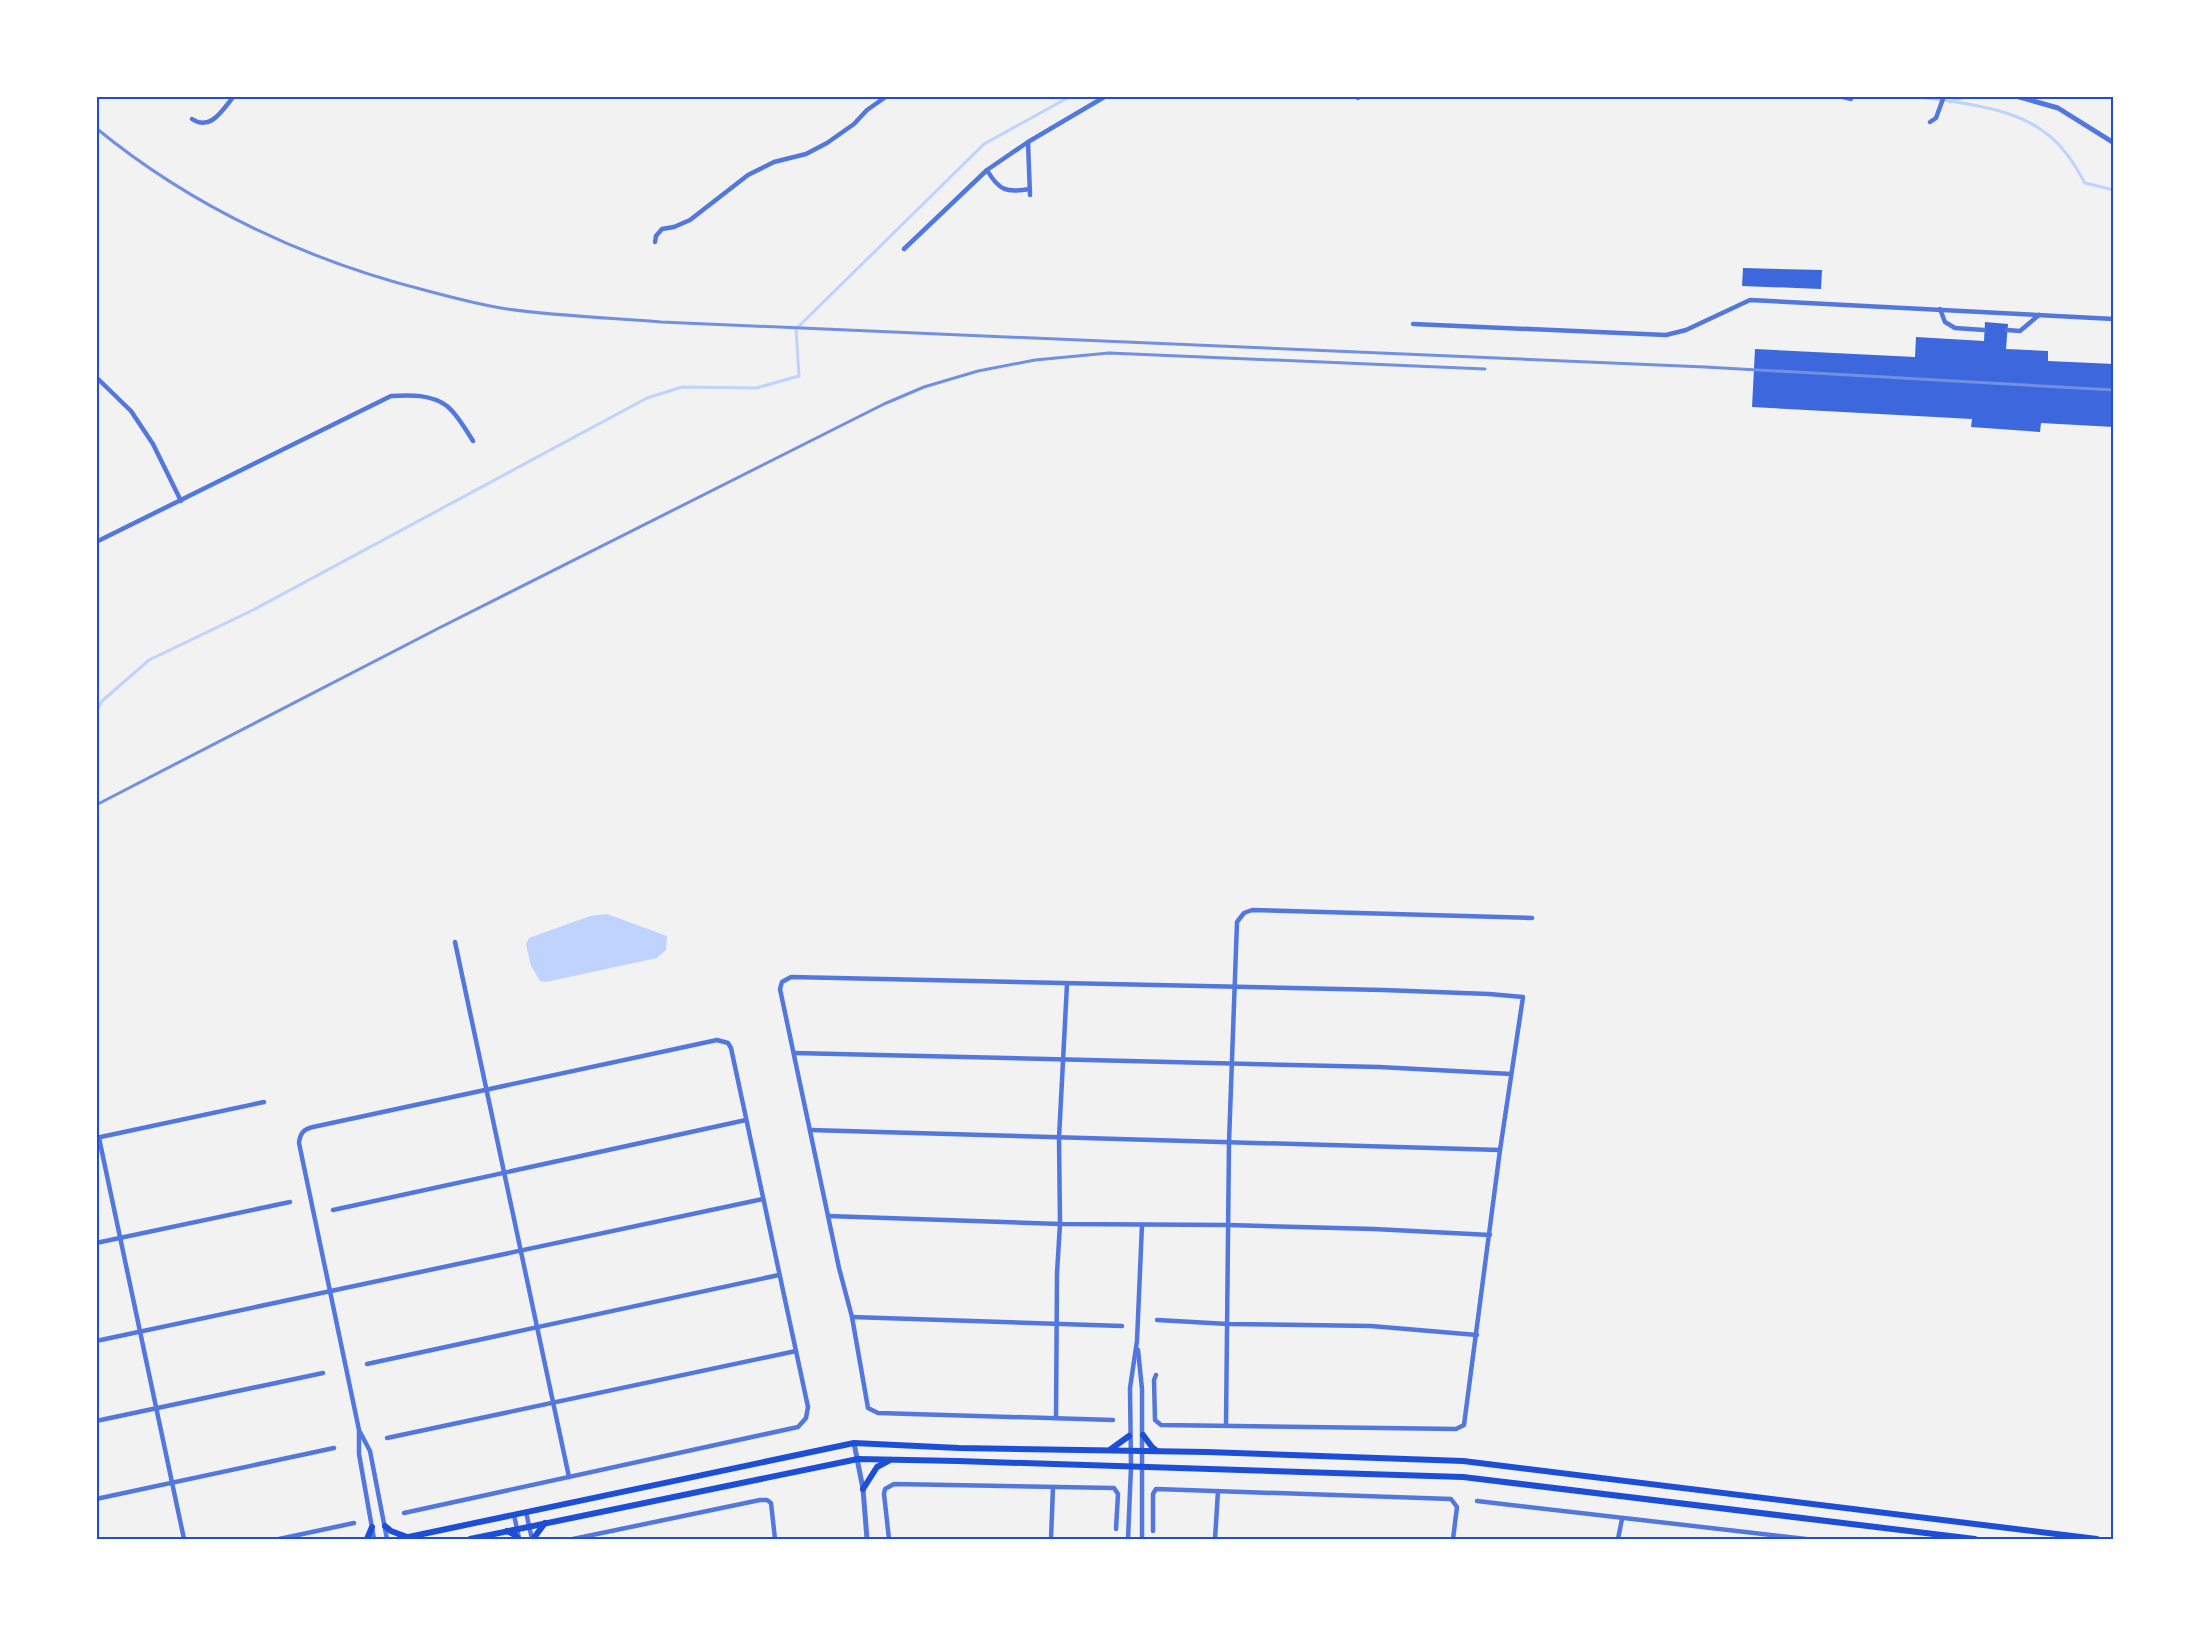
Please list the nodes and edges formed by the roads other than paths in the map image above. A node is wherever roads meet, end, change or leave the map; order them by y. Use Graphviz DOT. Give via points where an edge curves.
graph roads {
  1 [pos="234,96"];
  2 [pos="886,96"];
  3 [pos="1107,96"];
  4 [pos="1839,96"];
  5 [pos="1944,96"];
  6 [pos="2016,96"];
  7 [pos="1851,99"];
  8 [pos="192,119"];
  9 [pos="1932,120"];
  10 [pos="1028,142"];
  11 [pos="2114,143"];
  12 [pos="987,170"];
  13 [pos="655,242"];
  14 [pos="904,249"];
  15 [pos="1940,309"];
  16 [pos="2039,315"];
  17 [pos="2114,319"];
  18 [pos="1413,324"];
  19 [pos="1984,330"];
  20 [pos="2007,330"];
  21 [pos="96,377"];
  22 [pos="473,441"];
  23 [pos="181,501"];
  24 [pos="96,542"];
  25 [pos="1532,918"];
  26 [pos="455,942"];
  27 [pos="1067,984"];
  28 [pos="1234,987"];
  29 [pos="794,1053"];
  30 [pos="1063,1059"];
  31 [pos="1232,1063"];
  32 [pos="1511,1074"];
  33 [pos="488,1089"];
  34 [pos="264,1102"];
  35 [pos="746,1120"];
  36 [pos="810,1130"];
  37 [pos="98,1138"];
  38 [pos="1059,1138"];
  39 [pos="1229,1142"];
  40 [pos="1500,1150"];
  41 [pos="505,1172"];
  42 [pos="763,1199"];
  43 [pos="290,1202"];
  44 [pos="333,1210"];
  45 [pos="828,1216"];
  46 [pos="1060,1224"];
  47 [pos="1228,1225"];
  48 [pos="1142,1226"];
  49 [pos="1490,1235"];
  50 [pos="120,1238"];
  51 [pos="96,1243"];
  52 [pos="521,1251"];
  53 [pos="779,1275"];
  54 [pos="330,1292"];
  55 [pos="852,1317"];
  56 [pos="1157,1320"];
  57 [pos="1058,1323"];
  58 [pos="1228,1324"];
  59 [pos="1122,1326"];
  60 [pos="536,1328"];
  61 [pos="139,1332"];
  62 [pos="1477,1335"];
  63 [pos="96,1341"];
  64 [pos="1137,1341"];
  65 [pos="796,1351"];
  66 [pos="367,1364"];
  67 [pos="323,1373"];
  68 [pos="1156,1375"];
  69 [pos="552,1403"];
  70 [pos="156,1409"];
  71 [pos="1056,1418"];
  72 [pos="1129,1418"];
  73 [pos="1142,1418"];
  74 [pos="1113,1420"];
  75 [pos="96,1421"];
  76 [pos="1226,1425"];
  77 [pos="359,1430"];
  78 [pos="1143,1435"];
  79 [pos="1129,1436"];
  80 [pos="387,1438"];
  81 [pos="854,1443"];
  82 [pos="334,1448"];
  83 [pos="1108,1450"];
  84 [pos="1130,1450"];
  85 [pos="1143,1450"];
  86 [pos="1158,1451"];
  87 [pos="858,1460"];
  88 [pos="890,1460"];
  89 [pos="1131,1467"];
  90 [pos="1143,1468"];
  91 [pos="569,1477"];
  92 [pos="172,1483"];
  93 [pos="1053,1487"];
  94 [pos="863,1489"];
  95 [pos="1218,1491"];
  96 [pos="378,1492"];
  97 [pos="366,1495"];
  98 [pos="96,1499"];
  99 [pos="1477,1501"];
  100 [pos="1130,1510"];
  101 [pos="1143,1511"];
  102 [pos="526,1512"];
  103 [pos="404,1513"];
  104 [pos="514,1515"];
  105 [pos="1622,1519"];
  106 [pos="354,1523"];
  107 [pos="545,1523"];
  108 [pos="385,1526"];
  109 [pos="529,1526"];
  110 [pos="372,1527"];
  111 [pos="517,1529"];
  112 [pos="1116,1529"];
  113 [pos="1738,1530"];
  114 [pos="507,1531"];
  115 [pos="615,1531"];
  116 [pos="1153,1531"];
  117 [pos="407,1537"];
  118 [pos="184,1539"];
  119 [pos="279,1539"];
  120 [pos="367,1539"];
  121 [pos="374,1539"];
  122 [pos="387,1539"];
  123 [pos="399,1539"];
  124 [pos="470,1539"];
  125 [pos="519,1539"];
  126 [pos="533,1539"];
  127 [pos="573,1539"];
  128 [pos="617,1539"];
  129 [pos="775,1539"];
  130 [pos="867,1539"];
  131 [pos="889,1539"];
  132 [pos="1052,1539"];
  133 [pos="1128,1539"];
  134 [pos="1142,1539"];
  135 [pos="1215,1539"];
  136 [pos="1454,1539"];
  137 [pos="1618,1539"];
  138 [pos="1737,1539"];
  139 [pos="1806,1539"];
  140 [pos="1975,1539"];
  141 [pos="2097,1539"];
  1 -- 8 [label="street" via="212,121 203,124"];
  2 -- 13 [label="street" via="827,143 748,175 690,220 662,230"];
  3 -- 10 [label="street"];
  4 -- 7 [label="street"];
  5 -- 9 [label="street"];
  6 -- 11 [label="street" via="2058,108"];
  10 -- 12 [label="street"];
  10 -- 12 [label="street" via="1030,192 1002,188"];
  12 -- 14 [label="street"];
  15 -- 16 [label="street"];
  15 -- 18 [label="street" via="1750,300 1686,330 1666,335"];
  15 -- 19 [label="street" via="1945,322 1955,328"];
  16 -- 17 [label="street"];
  16 -- 20 [label="street" via="2020,331"];
  21 -- 23 [label="street" via="130,411 153,444"];
  22 -- 23 [label="street" via="448,406 414,395 391,396"];
  23 -- 24 [label="street"];
  25 -- 28 [label="street" via="1252,910 1237,922"];
  26 -- 33 [label="street"];
  27 -- 28 [label="street"];
  27 -- 29 [label="street" via="791,977 782,982 780,989"];
  27 -- 30 [label="street"];
  28 -- 31 [label="street"];
  28 -- 32 [label="street" via="1523,997"];
  29 -- 30 [label="street"];
  29 -- 36 [label="street"];
  30 -- 31 [label="street"];
  30 -- 38 [label="street"];
  31 -- 32 [label="street"];
  31 -- 39 [label="street"];
  32 -- 40 [label="street"];
  33 -- 35 [label="street" via="717,1040 732,1048"];
  33 -- 41 [label="street"];
  33 -- 54 [label="street" via="304,1129 299,1143"];
  34 -- 37 [label="street"];
  35 -- 41 [label="street"];
  35 -- 42 [label="street"];
  36 -- 38 [label="street"];
  36 -- 45 [label="street"];
  37 -- 50 [label="street"];
  38 -- 39 [label="street"];
  38 -- 46 [label="street"];
  39 -- 40 [label="street"];
  39 -- 47 [label="street"];
  40 -- 49 [label="street"];
  41 -- 44 [label="street"];
  41 -- 52 [label="street"];
  42 -- 52 [label="street"];
  42 -- 53 [label="street"];
  43 -- 50 [label="street"];
  45 -- 46 [label="street"];
  45 -- 55 [label="street"];
  46 -- 48 [label="street"];
  46 -- 57 [label="street"];
  47 -- 48 [label="street"];
  47 -- 49 [label="street"];
  47 -- 58 [label="street"];
  48 -- 64 [label="street"];
  49 -- 62 [label="street"];
  50 -- 51 [label="street"];
  50 -- 61 [label="street"];
  52 -- 54 [label="street"];
  52 -- 60 [label="street"];
  53 -- 60 [label="street"];
  53 -- 65 [label="street"];
  54 -- 61 [label="street"];
  54 -- 77 [label="street"];
  55 -- 57 [label="street"];
  55 -- 71 [label="street" via="866,1401 868,1408 878,1413"];
  56 -- 58 [label="street"];
  57 -- 59 [label="street"];
  57 -- 71 [label="street"];
  58 -- 62 [label="street" via="1371,1326"];
  58 -- 76 [label="street"];
  60 -- 66 [label="street"];
  60 -- 69 [label="street"];
  61 -- 63 [label="street"];
  61 -- 70 [label="street"];
  62 -- 76 [label="street" via="1464,1425 1456,1429"];
  64 -- 72 [label="street"];
  64 -- 73 [label="street"];
  65 -- 69 [label="street"];
  65 -- 91 [label="street" via="808,1407 806,1419 798,1427"];
  67 -- 70 [label="street"];
  68 -- 76 [label="street" via="1158,1425"];
  69 -- 80 [label="street"];
  69 -- 91 [label="street"];
  70 -- 75 [label="street"];
  70 -- 92 [label="street"];
  71 -- 74 [label="street"];
  72 -- 73 [label="street"];
  72 -- 79 [label="street"];
  73 -- 78 [label="street"];
  77 -- 96 [label="street" via="370,1451"];
  77 -- 97 [label="street"];
  78 -- 85 [label="street"];
  78 -- 86 [label="main road"];
  79 -- 83 [label="main road"];
  79 -- 84 [label="street"];
  81 -- 83 [label="main road"];
  81 -- 87 [label="street"];
  81 -- 102 [label="main road"];
  82 -- 92 [label="street"];
  83 -- 84 [label="main road"];
  84 -- 85 [label="main road"];
  84 -- 89 [label="street"];
  85 -- 86 [label="main road"];
  85 -- 90 [label="street"];
  86 -- 141 [label="main road" via="1462,1461"];
  87 -- 88 [label="main road"];
  87 -- 94 [label="street"];
  87 -- 107 [label="main road"];
  88 -- 89 [label="main road"];
  88 -- 94 [label="main road" via="877,1467"];
  89 -- 90 [label="main road"];
  89 -- 100 [label="street"];
  90 -- 101 [label="street"];
  90 -- 140 [label="main road" via="1463,1477"];
  91 -- 103 [label="street"];
  92 -- 98 [label="street"];
  92 -- 118 [label="street"];
  93 -- 112 [label="street" via="1116,1489"];
  93 -- 131 [label="street" via="894,1484 884,1494"];
  93 -- 132 [label="street"];
  94 -- 130 [label="street"];
  95 -- 116 [label="street" via="1156,1489"];
  95 -- 135 [label="street"];
  95 -- 136 [label="street" via="1451,1499 1457,1507"];
  96 -- 97 [label="street"];
  96 -- 108 [label="street"];
  97 -- 110 [label="street"];
  99 -- 105 [label="street"];
  100 -- 101 [label="street"];
  100 -- 133 [label="street"];
  101 -- 134 [label="street"];
  102 -- 104 [label="main road"];
  102 -- 109 [label="street"];
  104 -- 111 [label="street"];
  104 -- 117 [label="main road"];
  105 -- 113 [label="street"];
  105 -- 137 [label="street"];
  106 -- 119 [label="street"];
  107 -- 109 [label="main road"];
  107 -- 126 [label="main road"];
  108 -- 117 [label="main road"];
  108 -- 122 [label="street"];
  109 -- 111 [label="main road"];
  109 -- 126 [label="street"];
  110 -- 120 [label="main road"];
  110 -- 121 [label="street"];
  111 -- 114 [label="main road"];
  111 -- 125 [label="street"];
  113 -- 138 [label="street"];
  113 -- 139 [label="street"];
  114 -- 124 [label="main road"];
  114 -- 125 [label="main road"];
  115 -- 127 [label="street"];
  115 -- 128 [label="street"];
  115 -- 129 [label="street" via="767,1500 771,1503"];
  117 -- 123 [label="main road"];
}
